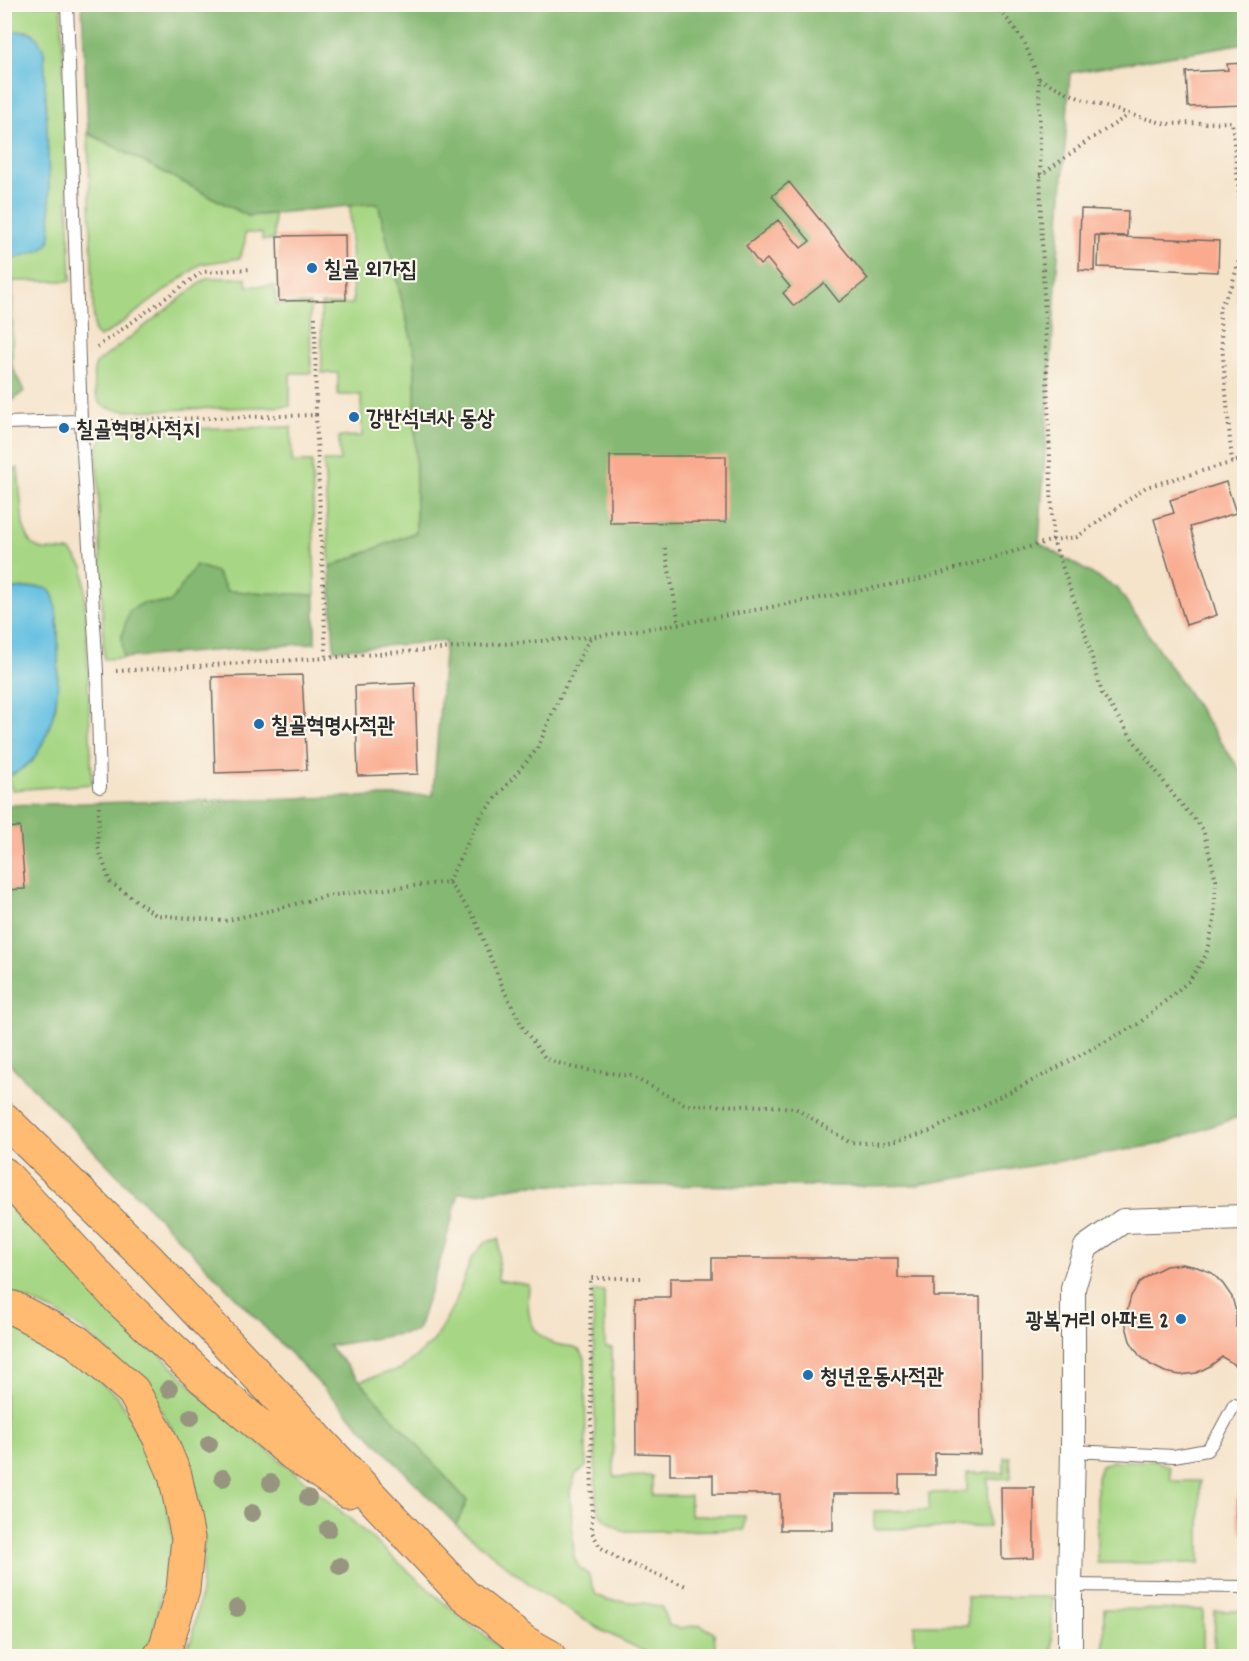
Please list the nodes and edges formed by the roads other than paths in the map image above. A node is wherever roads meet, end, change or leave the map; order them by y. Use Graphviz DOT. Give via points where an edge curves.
graph roads {
  1 [pos="67,4"];
  2 [pos="81,421"];
  3 [pos="4,423"];
  4 [pos="100,787"];
  5 [pos="4,1119"];
  6 [pos="4,1174"];
  7 [pos="1245,1216"];
  8 [pos="4,1307"];
  9 [pos="1234,1405"];
  10 [pos="1073,1451"];
  11 [pos="403,1530"];
  12 [pos="1070,1585"];
  13 [pos="1245,1587"];
  14 [pos="160,1656"];
  15 [pos="549,1656"];
  16 [pos="1070,1656"];
  1 -- 2 [label="lane"];
  2 -- 3 [label="lane"];
  2 -- 4 [label="lane" via="98,672"];
  5 -- 11 [label="highway" via="148,1259"];
  6 -- 11 [label="highway" via="120,1300 203,1378 292,1453"];
  7 -- 10 [label="street" via="1123,1221 1086,1247 1073,1288"];
  8 -- 14 [label="highway" via="13,1308 76,1342 133,1391 159,1437 175,1475 188,1538 183,1590"];
  9 -- 10 [label="lane" via="1207,1449 1174,1456"];
  10 -- 12 [label="street"];
  11 -- 15 [label="highway" via="464,1595 524,1642"];
  12 -- 13 [label="lane"];
  12 -- 16 [label="street"];
}
